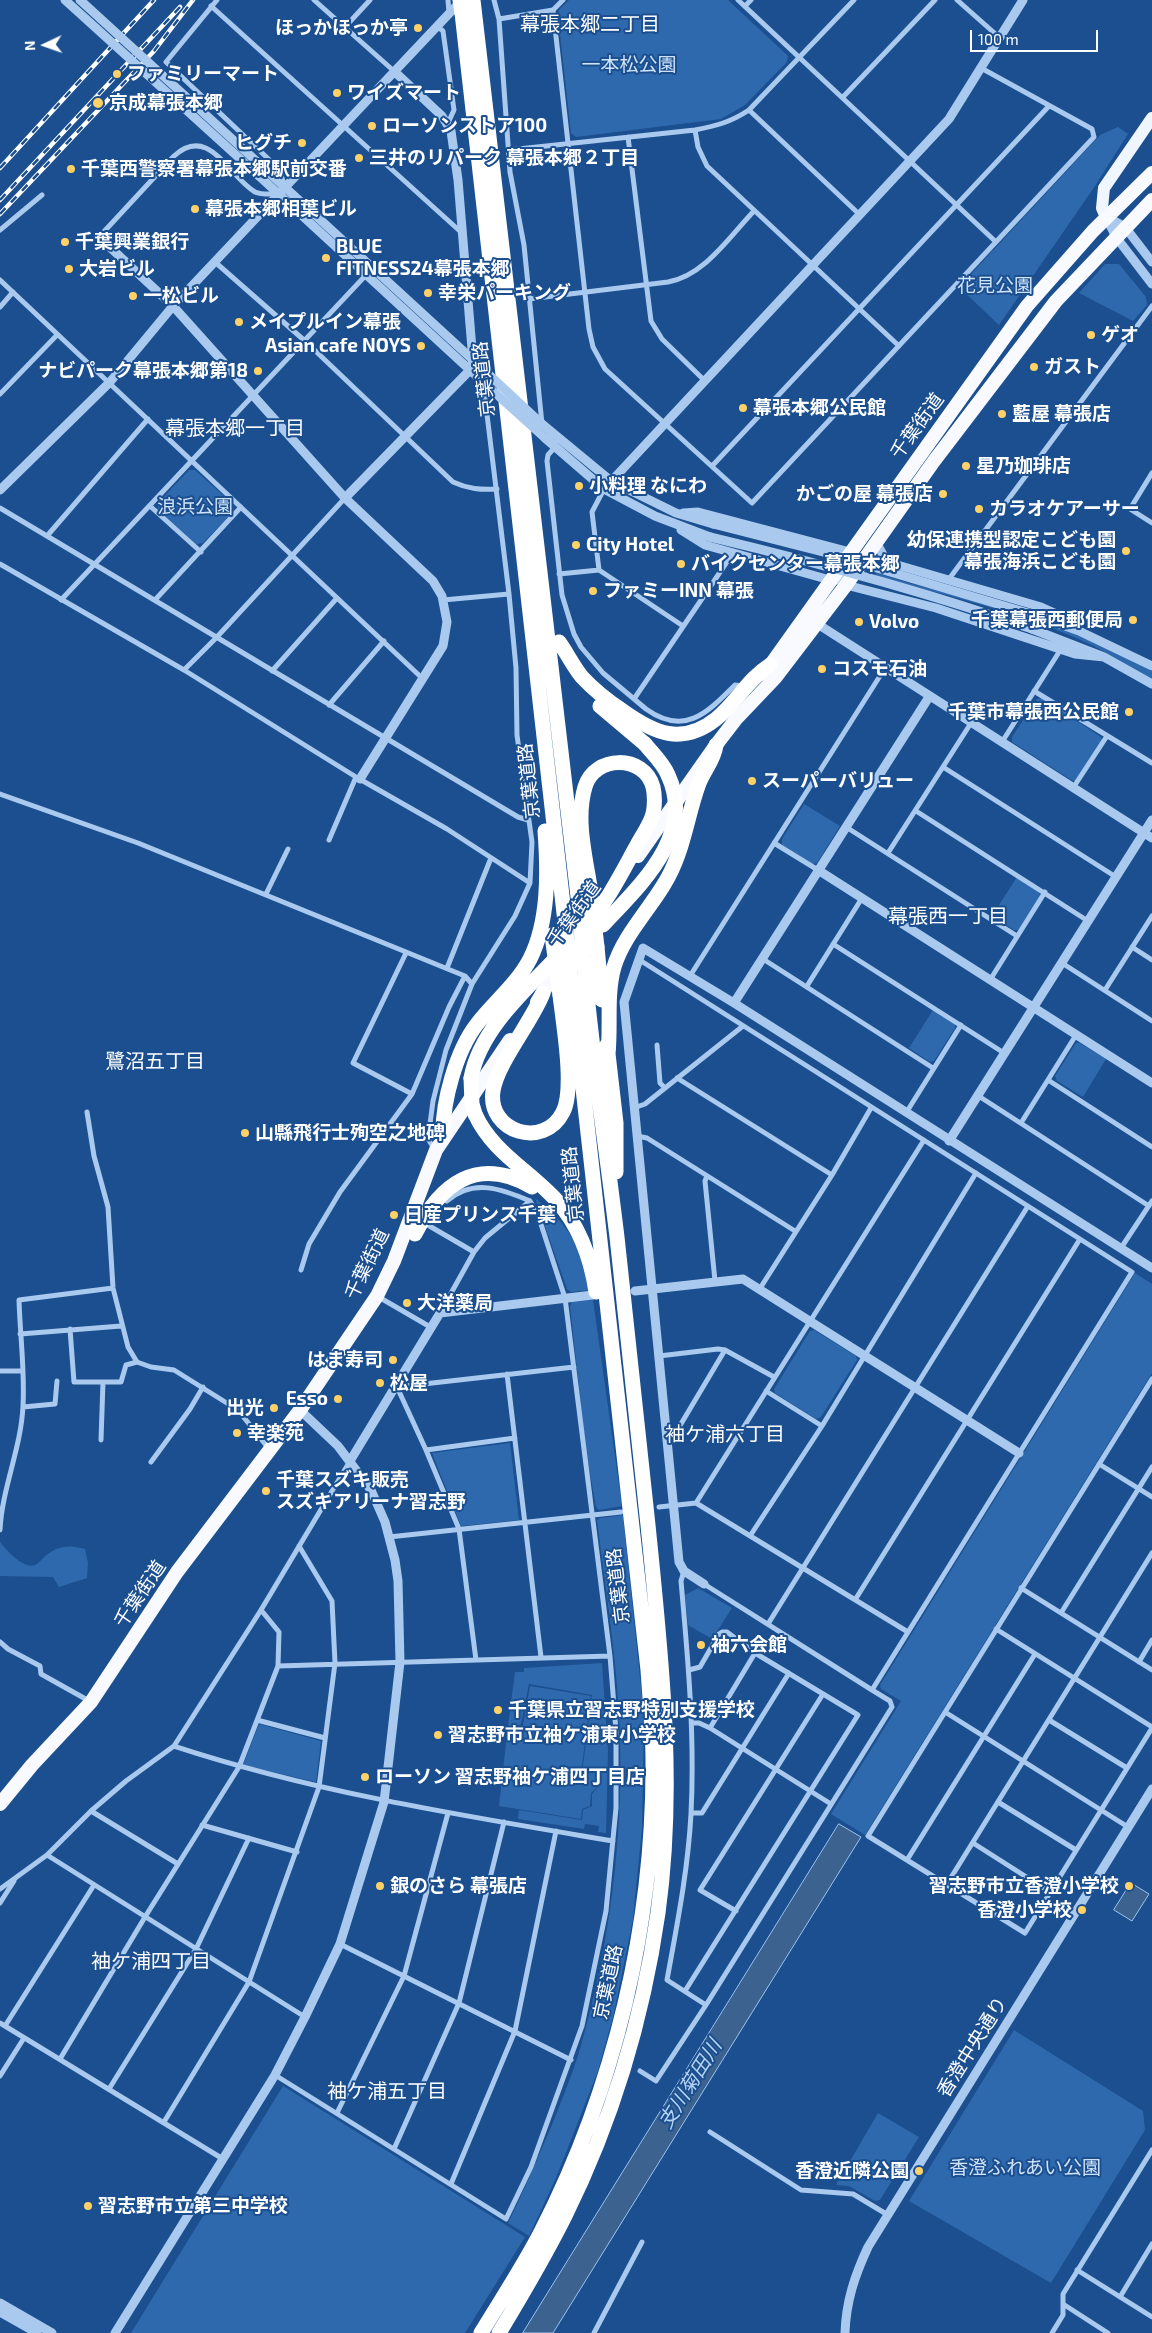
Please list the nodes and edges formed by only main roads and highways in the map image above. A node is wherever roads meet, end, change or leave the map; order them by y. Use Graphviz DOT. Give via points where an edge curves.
graph roads {
  1 [pos="463,6"];
  2 [pos="1152,118"];
  3 [pos="1152,173"];
  4 [pos="1152,200"];
  5 [pos="1106,217"];
  6 [pos="538,558"];
  7 [pos="559,642"];
  8 [pos="770,665"];
  9 [pos="541,712"];
  10 [pos="736,719"];
  11 [pos="716,745"];
  12 [pos="546,887"];
  13 [pos="603,907"];
  14 [pos="562,962"];
  15 [pos="543,993"];
  16 [pos="608,1054"];
  17 [pos="444,1136"];
  18 [pos="543,1188"];
  19 [pos="416,1235"];
  20 [pos="617,1236"];
  21 [pos="618,1396"];
  22 [pos="0,1804"];
  23 [pos="481,2333"];
  24 [pos="499,2333"];
  1 -- 6 [label="highway, 京葉道路"];
  1 -- 9 [label="highway, 京葉道路"];
  2 -- 5 [label="main road" via="1104,188 1102,208"];
  3 -- 5 [label="highway, 千葉街道"];
  4 -- 10 [label="highway, 千葉街道" via="1056,301 775,678"];
  5 -- 8 [label="highway, 千葉街道" via="1021,313"];
  6 -- 7 [label="highway" via="545,570"];
  6 -- 20 [label="highway, 京葉道路, bridge" via="579,905 591,1045"];
  7 -- 8 [label="highway" via="595,690 638,722 659,732 678,734 695,731 716,719"];
  7 -- 14 [label="highway, bridge" via="570,668 589,695 645,744 663,766 676,798 674,825 658,863 574,956"];
  8 -- 10 [label="highway, 千葉街道"];
  9 -- 12 [label="highway" via="538,733"];
  9 -- 21 [label="highway, 京葉道路, bridge"];
  10 -- 11 [label="highway, 千葉街道"];
  11 -- 13 [label="highway, 千葉街道"];
  11 -- 16 [label="highway" via="714,756 698,784 678,857 614,966 609,1000"];
  12 -- 15 [label="highway, bridge" via="560,995 566,1102 552,1126 535,1134 524,1134 509,1127 497,1115 493,1089"];
  12 -- 17 [label="highway" via="542,922 531,957 517,979 469,1035 441,1096"];
  13 -- 14 [label="highway, 千葉街道"];
  13 -- 16 [label="highway, bridge" via="653,816 653,788 649,777 636,765 606,764 590,776 585,785 581,822"];
  13 -- 18 [label="highway, bridge" via="526,989 488,1035 475,1057 471,1078 472,1104 481,1127 494,1144"];
  14 -- 15 [label="highway, 千葉街道"];
  15 -- 17 [label="highway, 千葉街道"];
  16 -- 20 [label="highway" via="616,1123"];
  17 -- 22 [label="highway, 千葉街道" via="377,1296 300,1410 177,1572 91,1702"];
  18 -- 19 [label="highway" via="503,1175 483,1173 469,1176 454,1184 434,1202"];
  18 -- 21 [label="highway" via="565,1211 583,1241 594,1280 606,1356"];
  20 -- 24 [label="highway, 京葉道路" via="664,1694 667,1800 662,1879 647,1973 618,2085 566,2214"];
  21 -- 23 [label="highway, 京葉道路" via="646,1653 653,1760 650,1845 640,1927 616,2040 577,2154 541,2232"];
}
